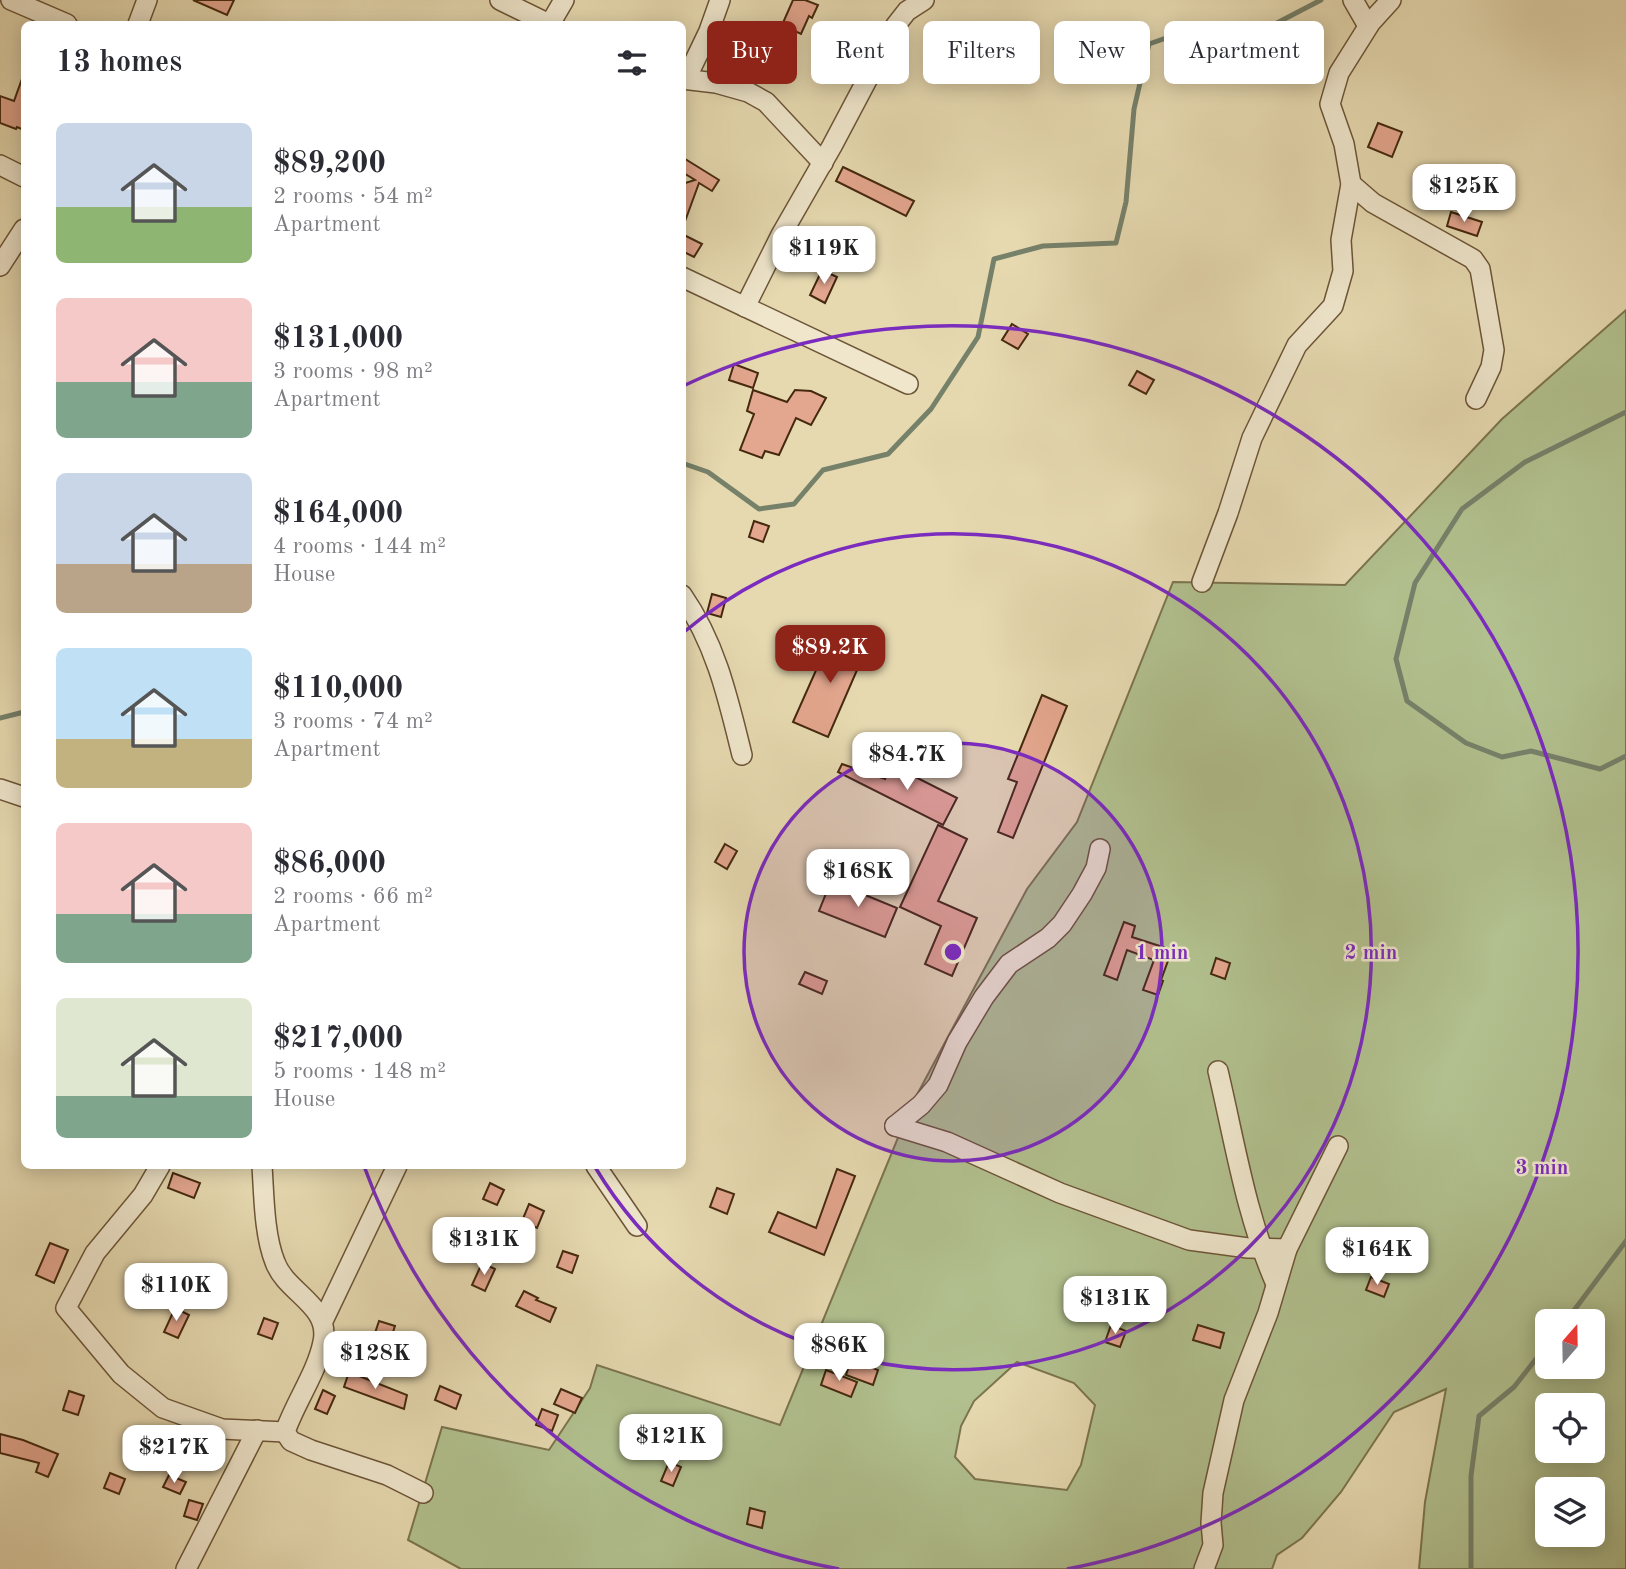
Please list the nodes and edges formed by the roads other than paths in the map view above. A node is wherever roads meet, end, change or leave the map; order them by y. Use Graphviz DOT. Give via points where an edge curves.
graph roads {
  1 [pos="11,0"];
  2 [pos="147,0"];
  3 [pos="500,0"];
  4 [pos="564,0"];
  5 [pos="720,0"];
  6 [pos="924,0"];
  7 [pos="1353,0"];
  8 [pos="1391,0"];
  9 [pos="59,21"];
  10 [pos="139,21"];
  11 [pos="544,21"];
  12 [pos="552,21"];
  13 [pos="1368,26"];
  14 [pos="686,75"];
  15 [pos="686,79"];
  16 [pos="823,163"];
  17 [pos="0,165"];
  18 [pos="21,176"];
  19 [pos="1351,184"];
  20 [pos="21,234"];
  21 [pos="0,266"];
  22 [pos="686,280"];
  23 [pos="745,307"];
  24 [pos="908,384"];
  25 [pos="1476,399"];
  26 [pos="1202,582"];
  27 [pos="686,600"];
  28 [pos="742,755"];
  29 [pos="0,789"];
  30 [pos="21,796"];
  31 [pos="1100,849"];
  32 [pos="1218,1071"];
  33 [pos="1338,1146"];
  34 [pos="158,1169"];
  35 [pos="262,1169"];
  36 [pos="396,1169"];
  37 [pos="598,1169"];
  38 [pos="637,1226"];
  39 [pos="1260,1248"];
  40 [pos="1287,1249"];
  41 [pos="1276,1284"];
  42 [pos="323,1321"];
  43 [pos="257,1430"];
  44 [pos="285,1432"];
  45 [pos="423,1493"];
  46 [pos="186,1569"];
  47 [pos="1204,1569"];
  1 -- 9 [label="street"];
  2 -- 10 [label="street"];
  3 -- 11 [label="street"];
  4 -- 12 [label="street"];
  5 -- 14 [label="street"];
  6 -- 16 [label="street" via="896,25"];
  7 -- 13 [label="street"];
  8 -- 13 [label="street"];
  13 -- 19 [label="street" via="1339,73 1330,103"];
  15 -- 16 [label="street" via="737,89 766,103"];
  16 -- 23 [label="street"];
  17 -- 18 [label="street"];
  19 -- 25 [label="street" via="1373,203 1473,258 1480,269 1493,350"];
  19 -- 26 [label="street" via="1341,240 1343,271 1333,306 1297,345 1252,438"];
  20 -- 21 [label="street"];
  22 -- 23 [label="street"];
  23 -- 24 [label="street"];
  27 -- 28 [label="street" via="720,667"];
  29 -- 30 [label="street"];
  31 -- 39 [label="street" via="1096,868 1062,924 1009,964 957,1042 938,1085 895,1126 947,1142 1060,1193 1189,1240"];
  32 -- 39 [label="street"];
  33 -- 40 [label="street"];
  34 -- 43 [label="street" via="95,1253 66,1308 121,1374 163,1408 222,1429"];
  35 -- 42 [label="street" via="265,1219 275,1263"];
  36 -- 42 [label="street"];
  37 -- 38 [label="street"];
  39 -- 40 [label="street"];
  39 -- 41 [label="street"];
  40 -- 41 [label="street"];
  41 -- 47 [label="street" via="1234,1401 1213,1493 1213,1545"];
  42 -- 44 [label="street" via="323,1342"];
  43 -- 44 [label="street"];
  43 -- 46 [label="street"];
  44 -- 45 [label="street" via="291,1441 311,1450 387,1475"];
}
